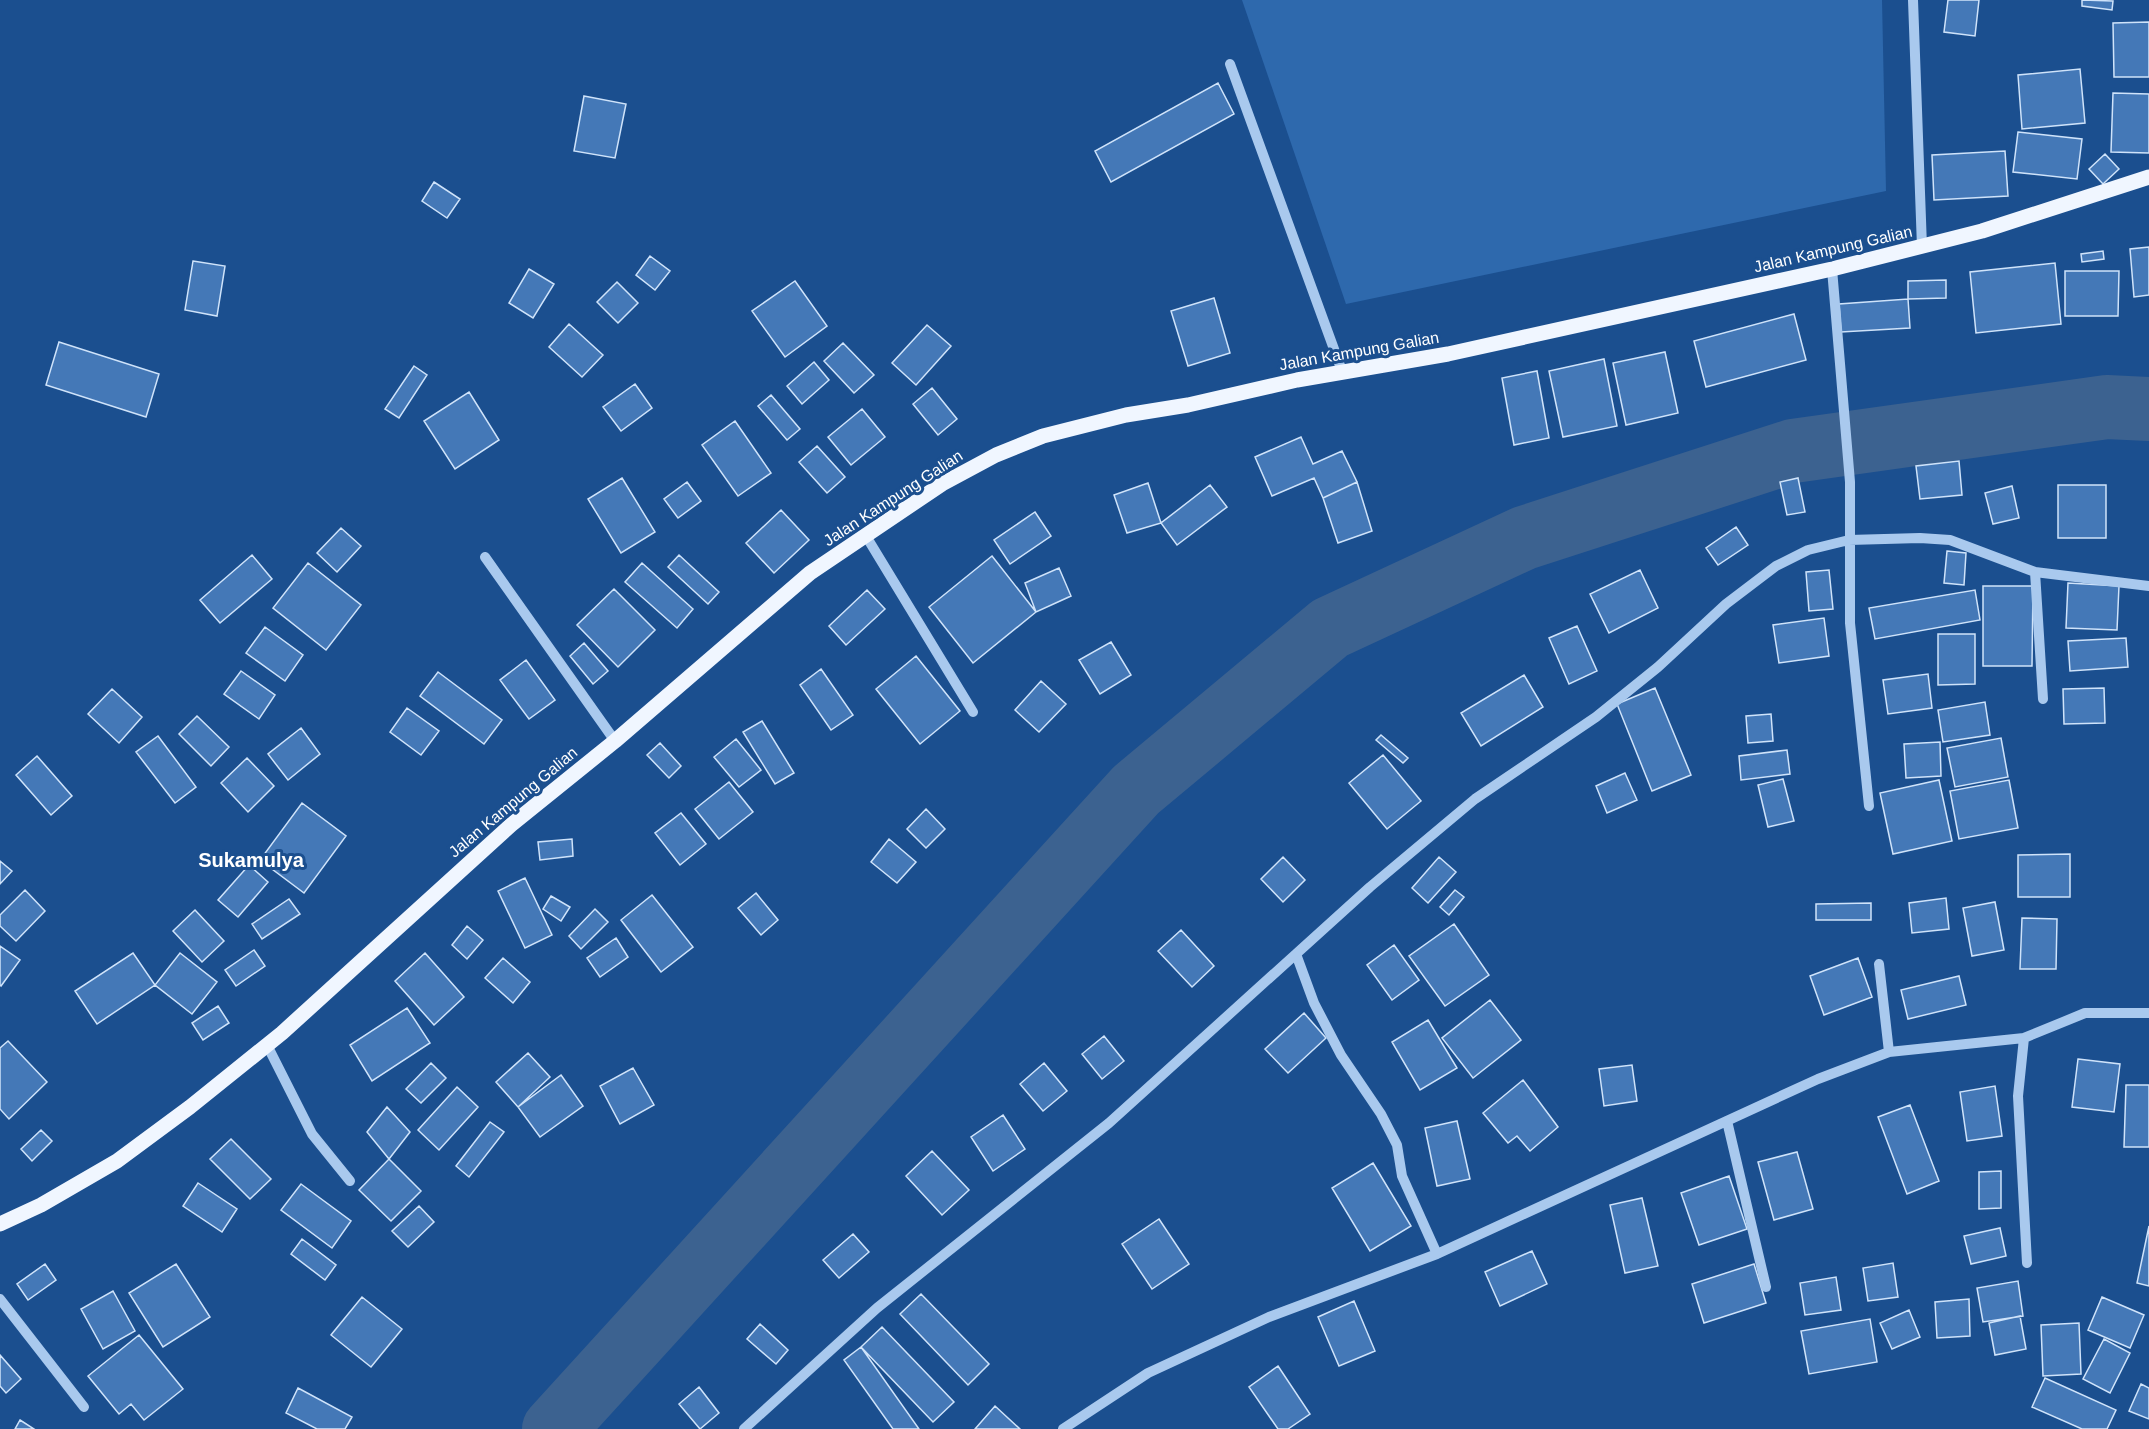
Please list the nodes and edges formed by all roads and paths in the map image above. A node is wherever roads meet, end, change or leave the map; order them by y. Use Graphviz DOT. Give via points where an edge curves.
graph roads {
  1 [pos="1912,0"];
  2 [pos="1230,64"];
  3 [pos="2149,177"];
  4 [pos="1922,247"];
  5 [pos="1832,269"];
  6 [pos="1342,371"];
  7 [pos="866,536"];
  8 [pos="1849,540"];
  9 [pos="485,557"];
  10 [pos="2036,572"];
  11 [pos="2149,586"];
  12 [pos="2043,699"];
  13 [pos="973,712"];
  14 [pos="615,741"];
  15 [pos="1869,806"];
  16 [pos="1296,954"];
  17 [pos="1879,964"];
  18 [pos="2149,1013"];
  19 [pos="2024,1038"];
  20 [pos="267,1044"];
  21 [pos="1889,1052"];
  22 [pos="1727,1121"];
  23 [pos="350,1181"];
  24 [pos="0,1224"];
  25 [pos="1437,1254"];
  26 [pos="2027,1263"];
  27 [pos="1766,1287"];
  28 [pos="0,1299"];
  29 [pos="84,1407"];
  30 [pos="744,1429"];
  31 [pos="1063,1429"];
  1 -- 4 [label="street"];
  2 -- 6 [label="street"];
  3 -- 4 [label="main road, Jalan Kampung Galian"];
  4 -- 5 [label="main road, Jalan Kampung Galian"];
  5 -- 6 [label="main road, Jalan Kampung Galian" via="1448,354"];
  5 -- 8 [label="street" via="1850,482"];
  6 -- 7 [label="main road, Jalan Kampung Galian" via="1043,436 996,455 942,484"];
  7 -- 13 [label="street"];
  7 -- 14 [label="main road, Jalan Kampung Galian" via="810,573"];
  8 -- 10 [label="street" via="1950,540"];
  8 -- 15 [label="street" via="1850,623"];
  8 -- 16 [label="street" via="1808,550 1776,566 1726,604 1596,717 1475,799"];
  9 -- 14 [label="street"];
  10 -- 11 [label="street"];
  10 -- 12 [label="street"];
  14 -- 20 [label="main road, Jalan Kampung Galian" via="511,825"];
  16 -- 25 [label="street" via="1330,1035 1381,1114 1396,1145 1402,1176"];
  16 -- 30 [label="street" via="1109,1123 877,1308"];
  17 -- 21 [label="street"];
  18 -- 19 [label="street" via="2085,1013"];
  19 -- 21 [label="street"];
  19 -- 26 [label="street" via="2018,1096"];
  20 -- 23 [label="street" via="312,1134"];
  20 -- 24 [label="main road, Jalan Kampung Galian" via="117,1161"];
  21 -- 22 [label="street"];
  22 -- 25 [label="street"];
  22 -- 27 [label="street"];
  25 -- 31 [label="street" via="1269,1317 1148,1373"];
  28 -- 29 [label="street"];
}
